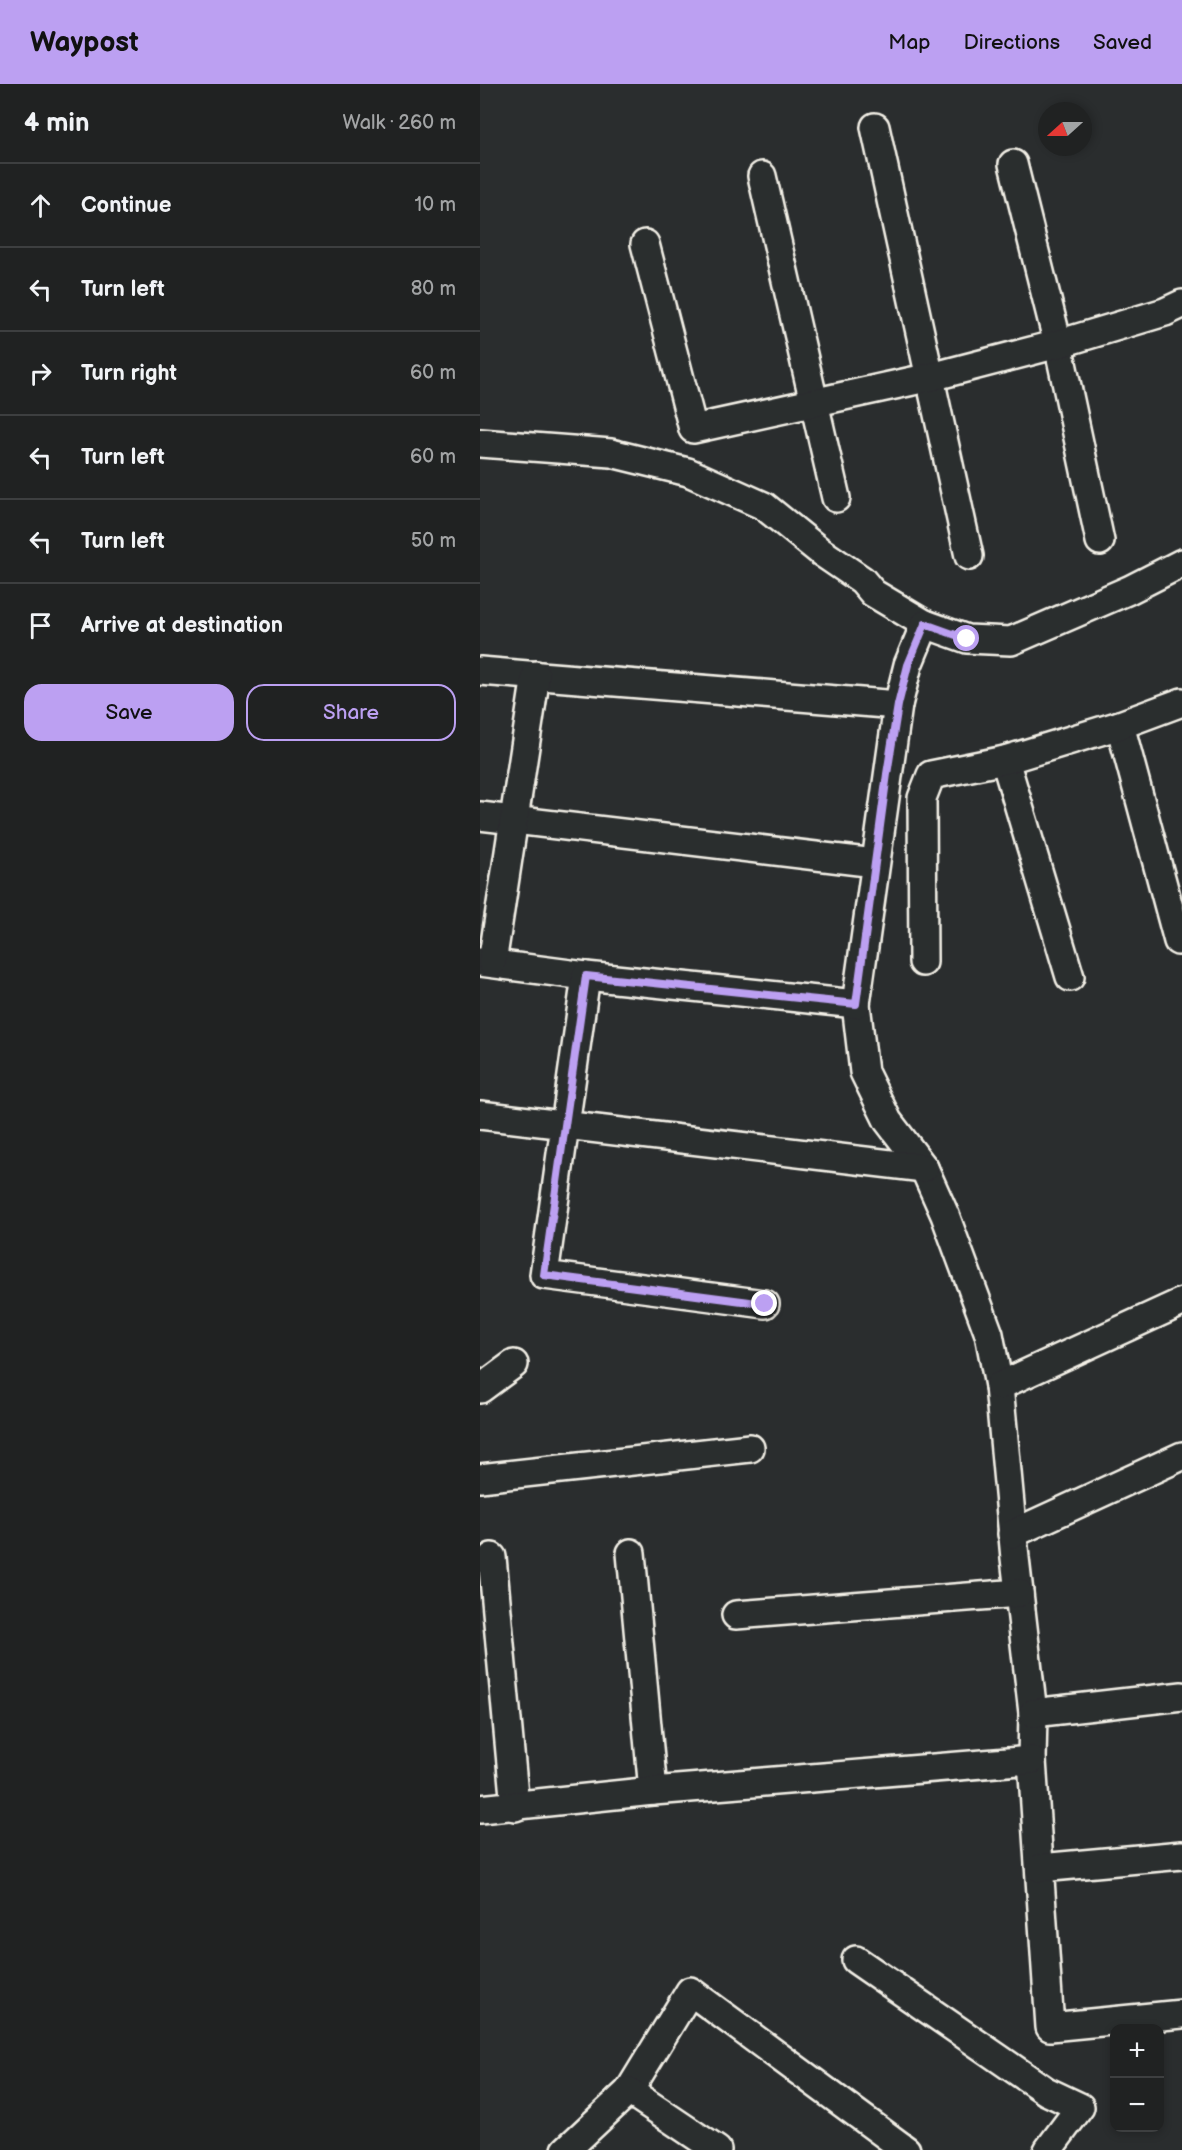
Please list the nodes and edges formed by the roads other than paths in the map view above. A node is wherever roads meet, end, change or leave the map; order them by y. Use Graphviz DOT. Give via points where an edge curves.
graph roads {
  1 [pos="875,127"];
  2 [pos="1013,164"];
  3 [pos="762,176"];
  4 [pos="645,244"];
  5 [pos="1182,304"];
  6 [pos="1058,344"];
  7 [pos="931,377"];
  8 [pos="814,402"];
  9 [pos="480,443"];
  10 [pos="836,498"];
  11 [pos="1100,541"];
  12 [pos="969,556"];
  13 [pos="1182,563"];
  14 [pos="925,624"];
  15 [pos="480,671"];
  16 [pos="536,675"];
  17 [pos="1182,702"];
  18 [pos="898,705"];
  19 [pos="1120,725"];
  20 [pos="1005,760"];
  21 [pos="480,816"];
  22 [pos="513,820"];
  23 [pos="875,863"];
  24 [pos="1178,941"];
  25 [pos="923,962"];
  26 [pos="486,963"];
  27 [pos="586,976"];
  28 [pos="1070,977"];
  29 [pos="856,1004"];
  30 [pos="480,1115"];
  31 [pos="565,1125"];
  32 [pos="924,1168"];
  33 [pos="1182,1302"];
  34 [pos="765,1304"];
  35 [pos="514,1364"];
  36 [pos="999,1386"];
  37 [pos="480,1389"];
  38 [pos="750,1448"];
  39 [pos="1182,1456"];
  40 [pos="480,1478"];
  41 [pos="1012,1534"];
  42 [pos="631,1552"];
  43 [pos="492,1557"];
  44 [pos="1019,1593"];
  45 [pos="736,1615"];
  46 [pos="1182,1696"];
  47 [pos="1033,1713"];
  48 [pos="1032,1761"];
  49 [pos="653,1791"];
  50 [pos="515,1807"];
  51 [pos="480,1809"];
  52 [pos="1182,1855"];
  53 [pos="1040,1868"];
  54 [pos="856,1960"];
  55 [pos="1182,2014"];
  56 [pos="629,2091"];
  57 [pos="566,2150"];
  58 [pos="717,2150"];
  59 [pos="906,2150"];
  60 [pos="1048,2150"];
  1 -- 7 [label="street"];
  2 -- 6 [label="street"];
  3 -- 8 [label="street"];
  4 -- 8 [label="street" via="693,429"];
  5 -- 6 [label="street"];
  6 -- 7 [label="street"];
  6 -- 11 [label="street"];
  7 -- 8 [label="street"];
  7 -- 12 [label="street"];
  8 -- 10 [label="street"];
  9 -- 14 [label="street" via="611,453 688,472 764,506 862,580 873,593"];
  13 -- 14 [label="street" via="1011,641 967,639"];
  14 -- 18 [label="street" via="908,665"];
  15 -- 16 [label="street"];
  16 -- 18 [label="street"];
  16 -- 22 [label="street"];
  17 -- 19 [label="street"];
  18 -- 23 [label="street"];
  19 -- 20 [label="street"];
  19 -- 24 [label="street"];
  20 -- 25 [label="street" via="931,775 922,798"];
  20 -- 28 [label="street"];
  21 -- 22 [label="street"];
  22 -- 23 [label="street"];
  22 -- 26 [label="street"];
  23 -- 29 [label="street"];
  26 -- 27 [label="street"];
  27 -- 29 [label="street"];
  27 -- 31 [label="street"];
  29 -- 32 [label="street" via="864,1072 888,1121"];
  30 -- 31 [label="street"];
  31 -- 32 [label="street"];
  31 -- 34 [label="street" via="544,1275"];
  32 -- 36 [label="street" via="989,1334"];
  33 -- 36 [label="street"];
  35 -- 37 [label="street"];
  36 -- 41 [label="street"];
  38 -- 40 [label="street"];
  39 -- 41 [label="street"];
  41 -- 44 [label="street"];
  42 -- 49 [label="street"];
  43 -- 50 [label="street"];
  44 -- 45 [label="street"];
  44 -- 47 [label="street"];
  46 -- 47 [label="street"];
  47 -- 48 [label="street"];
  48 -- 49 [label="street"];
  48 -- 53 [label="street"];
  49 -- 50 [label="street"];
  50 -- 51 [label="street"];
  52 -- 53 [label="street"];
  53 -- 55 [label="street" via="1050,2026"];
  54 -- 60 [label="street" via="1046,2091 1080,2107"];
  56 -- 57 [label="street"];
  56 -- 58 [label="street"];
  56 -- 59 [label="street" via="690,1991"];
}
